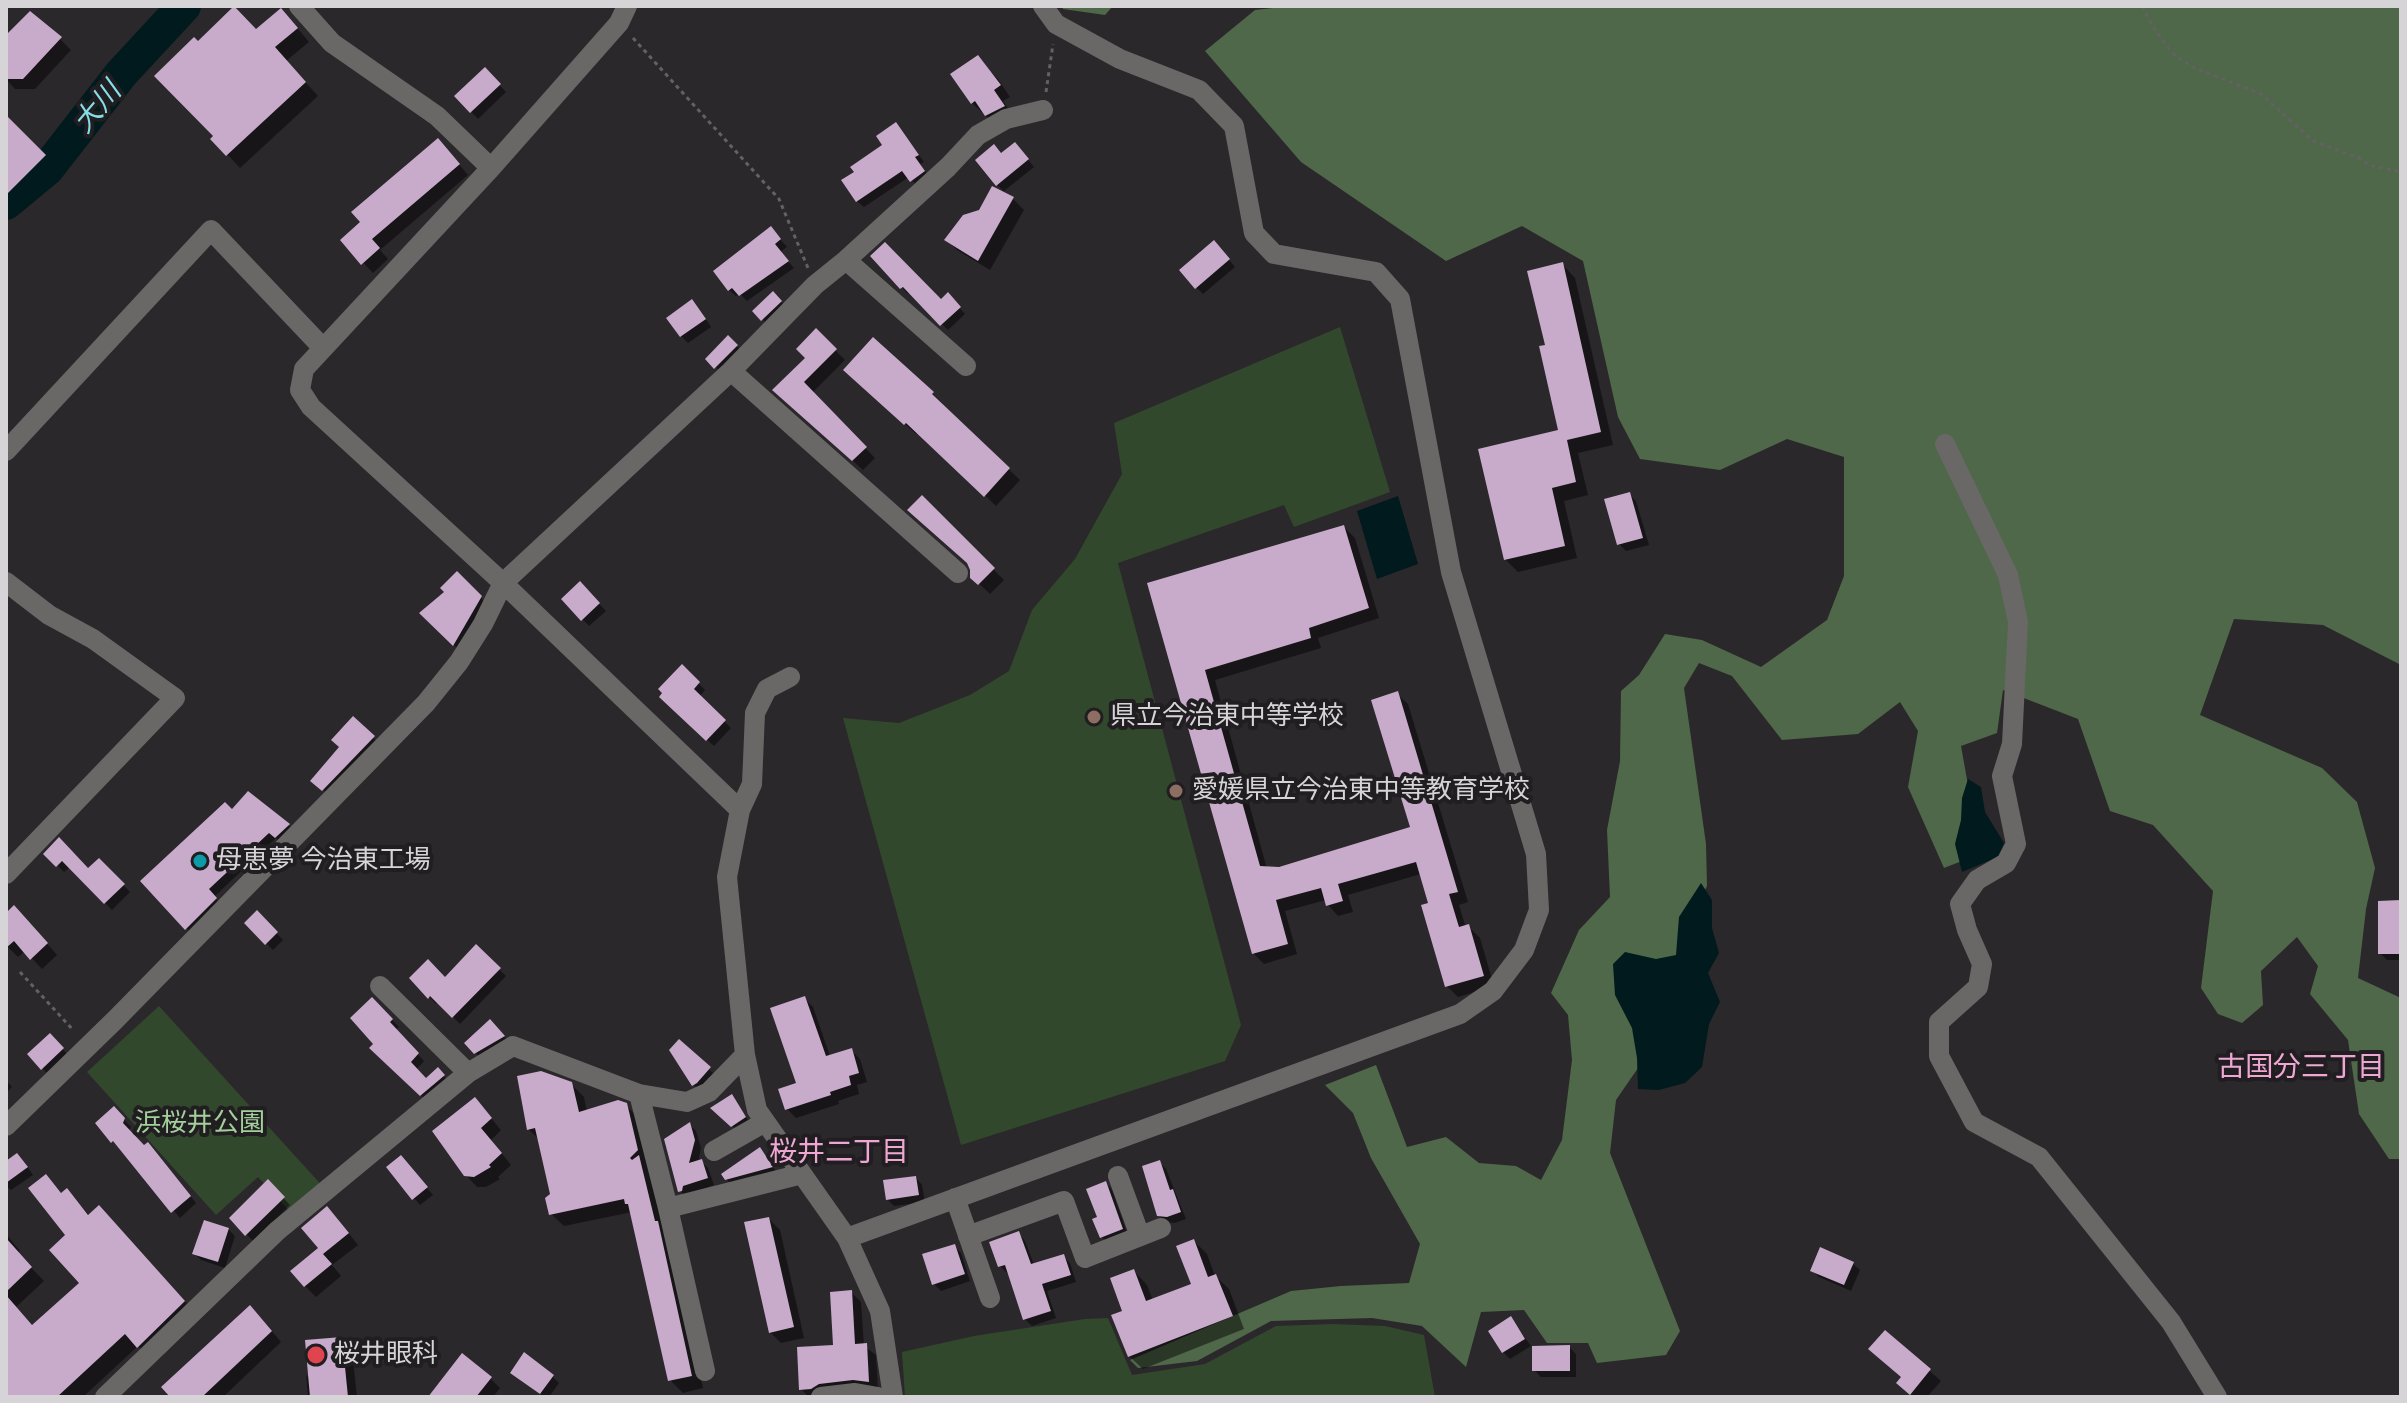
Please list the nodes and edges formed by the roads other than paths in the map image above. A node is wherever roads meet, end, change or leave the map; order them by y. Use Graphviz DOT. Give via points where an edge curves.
graph roads {
  1 [pos="299,6"];
  2 [pos="1043,6"];
  3 [pos="623,15"];
  4 [pos="1043,110"];
  5 [pos="491,168"];
  6 [pos="846,260"];
  7 [pos="323,348"];
  8 [pos="966,366"];
  9 [pos="731,371"];
  10 [pos="1945,444"];
  11 [pos="6,451"];
  12 [pos="958,573"];
  13 [pos="6,582"];
  14 [pos="503,583"];
  15 [pos="790,677"];
  16 [pos="740,810"];
  17 [pos="6,874"];
  18 [pos="380,986"];
  19 [pos="745,1055"];
  20 [pos="468,1073"];
  21 [pos="639,1094"];
  22 [pos="765,1122"];
  23 [pos="6,1126"];
  24 [pos="714,1151"];
  25 [pos="802,1174"];
  26 [pos="1118,1176"];
  27 [pos="955,1198"];
  28 [pos="668,1208"];
  29 [pos="1161,1228"];
  30 [pos="968,1236"];
  31 [pos="1140,1236"];
  32 [pos="847,1238"];
  33 [pos="990,1298"];
  34 [pos="705,1371"];
  35 [pos="105,1397"];
  36 [pos="821,1397"];
  37 [pos="878,1397"];
  38 [pos="893,1397"];
  39 [pos="2217,1397"];
  1 -- 5 [label="street" via="332,43 437,116"];
  2 -- 27 [label="street" via="1056,24 1120,59 1199,90 1234,126 1254,233 1274,254 1376,272 1400,299 1451,572 1536,854 1539,910 1524,950 1509,971 1493,991 1460,1014"];
  3 -- 5 [label="street"];
  4 -- 6 [label="street" via="1006,119 978,135"];
  5 -- 7 [label="street"];
  6 -- 8 [label="street"];
  6 -- 9 [label="street"];
  7 -- 11 [label="street" via="211,230"];
  7 -- 14 [label="street" via="304,369 300,390 311,407"];
  9 -- 12 [label="street"];
  9 -- 14 [label="street"];
  10 -- 39 [label="street" via="2008,575 2018,622 2012,744 2002,776 2016,844 2006,863 1977,880 1960,904 1982,964 1978,987 1939,1022 1939,1056 1974,1122 2039,1157 2171,1322"];
  13 -- 17 [label="street" via="175,698"];
  14 -- 16 [label="street"];
  14 -- 23 [label="street" via="459,662 426,703"];
  15 -- 16 [label="street" via="767,689 755,713 752,784"];
  16 -- 19 [label="street" via="727,877"];
  18 -- 20 [label="street"];
  19 -- 21 [label="street" via="709,1092 687,1102"];
  19 -- 22 [label="street" via="757,1110"];
  20 -- 21 [label="street" via="513,1046"];
  20 -- 35 [label="street" via="277,1231"];
  21 -- 28 [label="street"];
  22 -- 24 [label="street"];
  22 -- 25 [label="street"];
  25 -- 28 [label="street"];
  25 -- 32 [label="street"];
  26 -- 31 [label="street"];
  27 -- 30 [label="street"];
  27 -- 32 [label="street"];
  28 -- 34 [label="street"];
  29 -- 31 [label="street"];
  30 -- 31 [label="street" via="1064,1201 1085,1258"];
  30 -- 33 [label="street"];
  32 -- 38 [label="street" via="880,1311"];
  36 -- 37 [label="street"];
}
